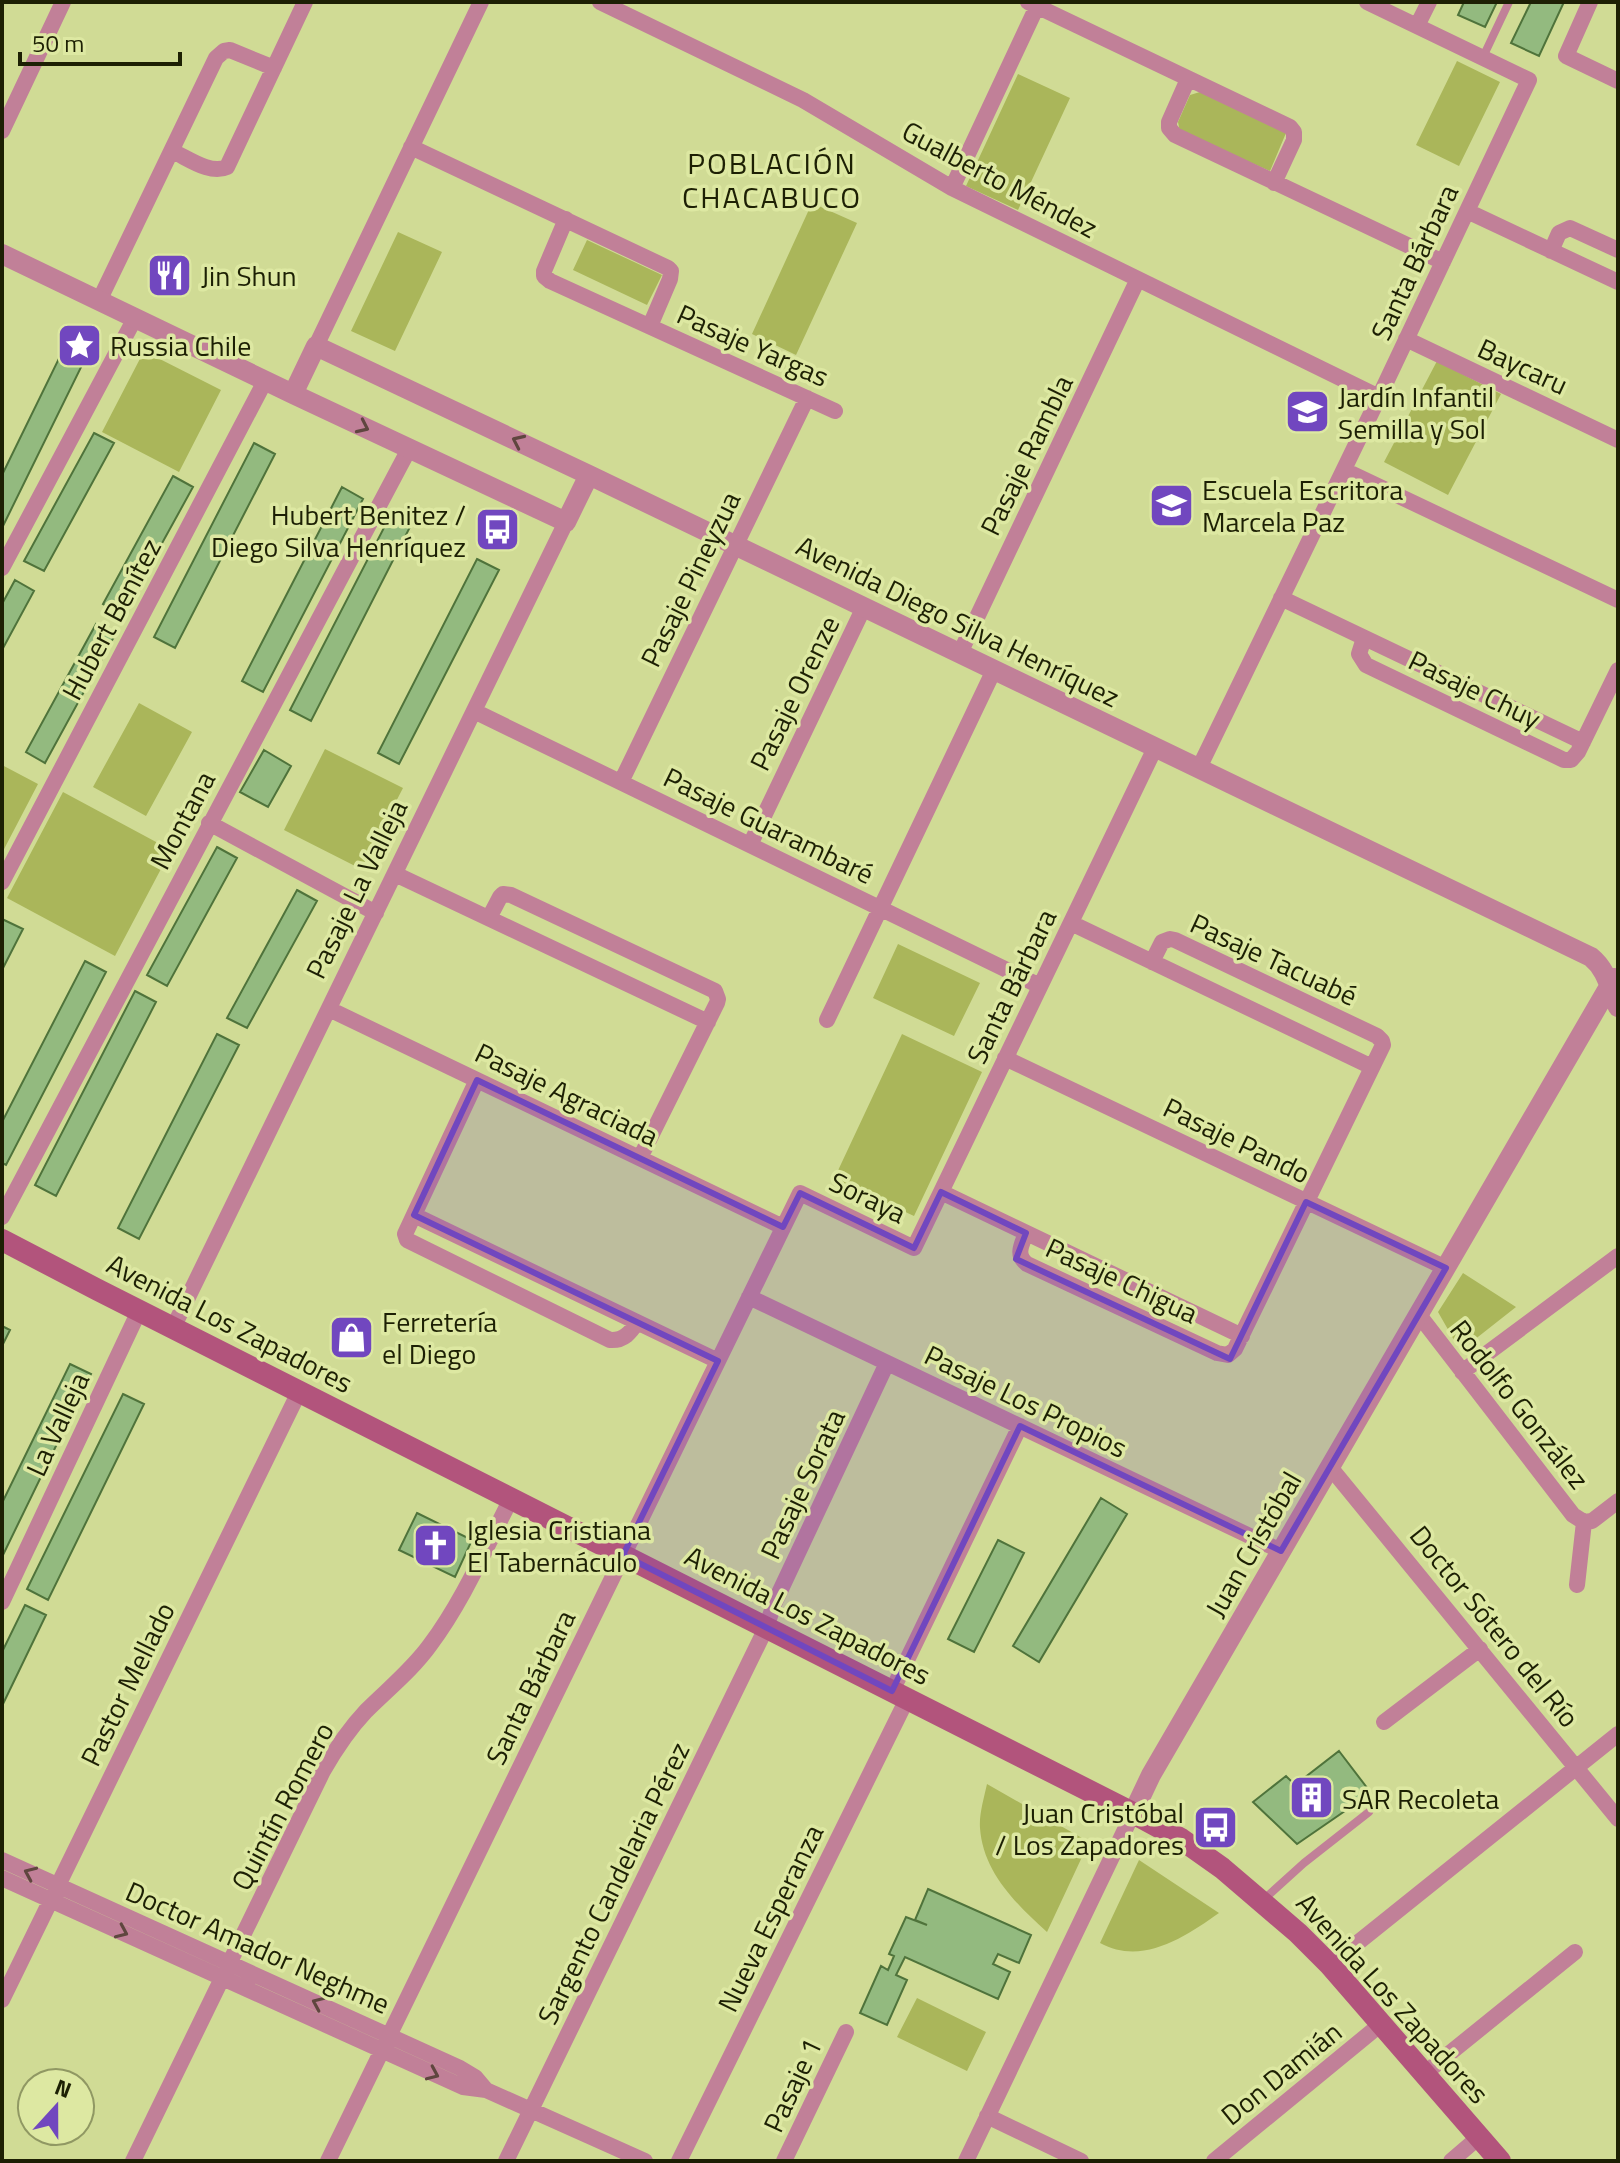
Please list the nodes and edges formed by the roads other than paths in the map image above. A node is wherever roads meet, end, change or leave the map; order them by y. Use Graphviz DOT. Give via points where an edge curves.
graph roads {
  1 [pos="63,2"];
  2 [pos="305,2"];
  3 [pos="481,2"];
  4 [pos="600,2"];
  5 [pos="1367,2"];
  6 [pos="1429,2"];
  7 [pos="1509,2"];
  8 [pos="1590,2"];
  9 [pos="1035,3"];
  10 [pos="1417,26"];
  11 [pos="1483,57"];
  12 [pos="274,68"];
  13 [pos="1188,79"];
  14 [pos="1618,81"];
  15 [pos="2,131"];
  16 [pos="411,147"];
  17 [pos="172,151"];
  18 [pos="1274,183"];
  19 [pos="952,188"];
  20 [pos="1467,211"];
  21 [pos="566,219"];
  22 [pos="1618,250"];
  23 [pos="1551,251"];
  24 [pos="2,254"];
  25 [pos="1443,262"];
  26 [pos="1138,279"];
  27 [pos="1618,282"];
  28 [pos="99,301"];
  29 [pos="135,318"];
  30 [pos="650,326"];
  31 [pos="1406,339"];
  32 [pos="316,346"];
  33 [pos="265,381"];
  34 [pos="293,394"];
  35 [pos="1379,397"];
  36 [pos="807,398"];
  37 [pos="835,411"];
  38 [pos="1618,440"];
  39 [pos="409,449"];
  40 [pos="1344,470"];
  41 [pos="589,475"];
  42 [pos="566,522"];
  43 [pos="735,545"];
  44 [pos="2,568"];
  45 [pos="1281,598"];
  46 [pos="1618,600"];
  47 [pos="864,607"];
  48 [pos="1364,638"];
  49 [pos="960,653"];
  50 [pos="994,670"];
  51 [pos="1618,670"];
  52 [pos="474,711"];
  53 [pos="1583,742"];
  54 [pos="1155,748"];
  55 [pos="1199,768"];
  56 [pos="621,782"];
  57 [pos="209,823"];
  58 [pos="750,845"];
  59 [pos="395,874"];
  60 [pos="2,882"];
  61 [pos="881,908"];
  62 [pos="376,913"];
  63 [pos="489,918"];
  64 [pos="1071,923"];
  65 [pos="1152,962"];
  66 [pos="1614,978"];
  67 [pos="1040,986"];
  68 [pos="1618,1007"];
  69 [pos="329,1009"];
  70 [pos="827,1020"];
  71 [pos="708,1022"];
  72 [pos="1005,1058"];
  73 [pos="1372,1067"];
  74 [pos="477,1080"];
  75 [pos="640,1158"];
  76 [pos="941,1192"];
  77 [pos="800,1193"];
  78 [pos="1306,1202"];
  79 [pos="414,1215"];
  80 [pos="2,1217"];
  81 [pos="783,1227"];
  82 [pos="1026,1233"];
  83 [pos="2,1240"];
  84 [pos="914,1248"];
  85 [pos="1618,1256"];
  86 [pos="1446,1268"];
  87 [pos="749,1297"];
  88 [pos="139,1311"];
  89 [pos="1419,1315"];
  90 [pos="637,1322"];
  91 [pos="173,1328"];
  92 [pos="1242,1336"];
  93 [pos="718,1361"];
  94 [pos="887,1363"];
  95 [pos="1462,1372"];
  96 [pos="299,1392"];
  97 [pos="1020,1426"];
  98 [pos="1330,1467"];
  99 [pos="511,1499"];
  100 [pos="1618,1501"];
  101 [pos="1584,1522"];
  102 [pos="1281,1551"];
  103 [pos="623,1555"];
  104 [pos="1577,1585"];
  105 [pos="2,1602"];
  106 [pos="766,1628"];
  107 [pos="1480,1649"];
  108 [pos="900,1695"];
  109 [pos="1384,1722"];
  110 [pos="1618,1734"];
  111 [pos="1576,1767"];
  112 [pos="1369,1812"];
  113 [pos="1133,1813"];
  114 [pos="1618,1819"];
  115 [pos="2,1860"];
  116 [pos="2,1878"];
  117 [pos="54,1893"];
  118 [pos="1262,1901"];
  119 [pos="1575,1952"];
  120 [pos="1330,1965"];
  121 [pos="226,1971"];
  122 [pos="2,2000"];
  123 [pos="1381,2024"];
  124 [pos="846,2032"];
  125 [pos="386,2043"];
  126 [pos="1424,2074"];
  127 [pos="531,2110"];
  128 [pos="987,2116"];
  129 [pos="1479,2137"];
  130 [pos="133,2161"];
  131 [pos="328,2161"];
  132 [pos="506,2161"];
  133 [pos="645,2161"];
  134 [pos="679,2161"];
  135 [pos="784,2161"];
  136 [pos="966,2161"];
  137 [pos="1081,2161"];
  138 [pos="1214,2161"];
  139 [pos="1451,2161"];
  140 [pos="1500,2161"];
  1 -- 15 [label="street"];
  2 -- 12 [label="street"];
  3 -- 16 [label="street"];
  4 -- 19 [label="street, Gualberto Méndez" via="803,100"];
  5 -- 10 [label="street"];
  6 -- 10 [label="street"];
  7 -- 11 [label="lane"];
  8 -- 14 [label="street" via="1566,56"];
  9 -- 13 [label="street"];
  9 -- 19 [label="street"];
  10 -- 11 [label="street"];
  11 -- 20 [label="street, Santa Bárbara" via="1529,80"];
  12 -- 17 [label="street" via="236,51 220,54"];
  12 -- 17 [label="street" via="227,167 213,170"];
  13 -- 18 [label="street" via="1170,118 1172,132"];
  13 -- 18 [label="street" via="1292,129 1294,140"];
  16 -- 21 [label="street, Pasaje Yargas"];
  16 -- 32 [label="street"];
  17 -- 28 [label="street"];
  18 -- 25 [label="street"];
  19 -- 26 [label="street, Gualberto Méndez"];
  20 -- 23 [label="street"];
  20 -- 25 [label="street, Santa Bárbara"];
  21 -- 30 [label="street, Pasaje Yargas" via="671,271"];
  21 -- 30 [label="street, Pasaje Yargas" via="544,276"];
  22 -- 23 [label="street" via="1570,228 1559,233"];
  23 -- 27 [label="street"];
  24 -- 28 [label="street"];
  25 -- 31 [label="street, Santa Bárbara"];
  26 -- 35 [label="street, Gualberto Méndez"];
  26 -- 49 [label="street, Pasaje Rambla"];
  28 -- 29 [label="street"];
  29 -- 33 [label="street"];
  29 -- 44 [label="street"];
  30 -- 36 [label="street, Pasaje Yargas"];
  31 -- 35 [label="street, Santa Bárbara"];
  31 -- 38 [label="street, Baycaru"];
  32 -- 34 [label="street"];
  41 -- 32 [label="street, Avenida Diego Silva Henríquez, one-way"];
  33 -- 34 [label="street"];
  33 -- 60 [label="street, Hubert Benítez"];
  34 -- 39 [label="street, one-way"];
  35 -- 40 [label="street, Santa Bárbara"];
  36 -- 37 [label="street, Pasaje Yargas"];
  36 -- 43 [label="street, Pasaje Pineyzua"];
  39 -- 42 [label="street"];
  39 -- 57 [label="street, Montana"];
  40 -- 45 [label="street, Santa Bárbara"];
  40 -- 46 [label="street"];
  41 -- 42 [label="street, Pasaje La Valleja"];
  41 -- 43 [label="street, Avenida Diego Silva Henríquez"];
  42 -- 52 [label="street, Pasaje La Valleja"];
  43 -- 47 [label="street, Avenida Diego Silva Henríquez"];
  43 -- 56 [label="street, Pasaje Pineyzua"];
  45 -- 48 [label="street, Pasaje Chuy"];
  45 -- 55 [label="street, Santa Bárbara"];
  47 -- 49 [label="street, Avenida Diego Silva Henríquez"];
  47 -- 58 [label="street, Pasaje Orenze"];
  48 -- 53 [label="street, Pasaje Chuy"];
  48 -- 53 [label="street, Pasaje Chuy" via="1359,654 1366,665 1558,759 1571,760"];
  49 -- 50 [label="street, Avenida Diego Silva Henríquez"];
  50 -- 54 [label="street, Avenida Diego Silva Henríquez"];
  50 -- 61 [label="street"];
  51 -- 53 [label="street"];
  52 -- 56 [label="street, Pasaje Guarambaré"];
  52 -- 59 [label="street, Pasaje La Valleja"];
  54 -- 55 [label="street, Avenida Diego Silva Henríquez"];
  54 -- 64 [label="street, Santa Bárbara"];
  55 -- 66 [label="street, Avenida Diego Silva Henríquez" via="1591,957"];
  56 -- 58 [label="street, Pasaje Guarambaré"];
  57 -- 62 [label="street"];
  57 -- 80 [label="street, Montana"];
  58 -- 61 [label="street, Pasaje Guarambaré"];
  59 -- 62 [label="street, Pasaje La Valleja"];
  59 -- 63 [label="street"];
  61 -- 67 [label="street, Pasaje Guarambaré"];
  61 -- 70 [label="street"];
  62 -- 69 [label="street, Pasaje La Valleja"];
  63 -- 71 [label="street"];
  63 -- 71 [label="street" via="500,897 511,895 712,989 718,999"];
  64 -- 65 [label="street, Pasaje Tacuabé"];
  64 -- 67 [label="street, Santa Bárbara"];
  65 -- 73 [label="street, Pasaje Tacuabé"];
  65 -- 73 [label="street, Pasaje Tacuabé" via="1162,942 1175,940 1377,1036 1383,1045"];
  66 -- 68 [label="street, Avenida Diego Silva Henríquez"];
  66 -- 86 [label="street, Juan Cristóbal"];
  67 -- 72 [label="street, Santa Bárbara"];
  69 -- 74 [label="street, Pasaje Agraciada"];
  69 -- 91 [label="street, Pasaje La Valleja"];
  71 -- 75 [label="street"];
  72 -- 76 [label="street, Santa Bárbara"];
  72 -- 78 [label="street, Pasaje Pando"];
  73 -- 78 [label="street"];
  74 -- 75 [label="street, Pasaje Agraciada"];
  74 -- 79 [label="street"];
  75 -- 81 [label="street, Pasaje Agraciada"];
  76 -- 82 [label="street, Pasaje Chigua"];
  76 -- 84 [label="street, Santa Bárbara"];
  77 -- 81 [label="street, Santa Bárbara"];
  77 -- 84 [label="street, Soraya"];
  78 -- 86 [label="street, Pasaje Pando"];
  78 -- 92 [label="street"];
  79 -- 90 [label="street"];
  79 -- 90 [label="street" via="407,1240 605,1338 621,1339"];
  81 -- 87 [label="street, Santa Bárbara"];
  82 -- 92 [label="street, Pasaje Chigua"];
  82 -- 92 [label="street, Pasaje Chigua" via="1020,1257 1027,1264 1217,1353 1228,1355"];
  83 -- 88 [label="main road, Avenida Los Zapadores"];
  85 -- 95 [label="street"];
  86 -- 89 [label="street, Juan Cristóbal"];
  87 -- 93 [label="street, Santa Bárbara"];
  87 -- 94 [label="street, Pasaje Los Propios"];
  88 -- 91 [label="main road, Avenida Los Zapadores"];
  88 -- 105 [label="street, La Valleja"];
  89 -- 95 [label="street, Rodolfo González"];
  89 -- 98 [label="street, Juan Cristóbal"];
  90 -- 93 [label="street"];
  91 -- 96 [label="main road, Avenida Los Zapadores"];
  93 -- 103 [label="street, Santa Bárbara"];
  94 -- 97 [label="street, Pasaje Los Propios"];
  94 -- 106 [label="street, Pasaje Sorata"];
  95 -- 101 [label="street, Rodolfo González" via="1573,1515"];
  96 -- 99 [label="main road, Avenida Los Zapadores"];
  96 -- 117 [label="street, Pastor Mellado"];
  97 -- 102 [label="street, Pasaje Los Propios"];
  97 -- 108 [label="street, Nueva Esperanza"];
  98 -- 102 [label="street, Juan Cristóbal"];
  98 -- 107 [label="street, Doctor Sótero del Río"];
  99 -- 103 [label="main road, Avenida Los Zapadores"];
  99 -- 121 [label="street, Quintín Romero" via="432,1643 336,1749"];
  100 -- 101 [label="street"];
  101 -- 104 [label="street"];
  102 -- 113 [label="street, Juan Cristóbal"];
  103 -- 106 [label="main road, Avenida Los Zapadores"];
  103 -- 125 [label="street, Santa Bárbara"];
  106 -- 108 [label="main road, Avenida Los Zapadores"];
  106 -- 127 [label="street, Sargento Candelaria Pérez"];
  107 -- 109 [label="street"];
  107 -- 111 [label="street, Doctor Sótero del Río"];
  108 -- 113 [label="main road, Avenida Los Zapadores"];
  108 -- 134 [label="street, Nueva Esperanza"];
  110 -- 111 [label="street"];
  111 -- 114 [label="street, Doctor Sótero del Río"];
  111 -- 120 [label="street"];
  112 -- 118 [label="lane"];
  113 -- 118 [label="main road, Avenida Los Zapadores" via="1181,1839"];
  113 -- 128 [label="street, Juan Cristóbal"];
  117 -- 115 [label="street, Doctor Amador Neghme, one-way"];
  116 -- 117 [label="street, Doctor Amador Neghme"];
  117 -- 121 [label="street, Doctor Amador Neghme"];
  117 -- 122 [label="street, Pastor Mellado"];
  118 -- 120 [label="main road, Avenida Los Zapadores"];
  119 -- 126 [label="street"];
  120 -- 123 [label="main road, Avenida Los Zapadores"];
  121 -- 125 [label="street, Doctor Amador Neghme"];
  121 -- 130 [label="street, Quintín Romero"];
  123 -- 126 [label="main road, Avenida Los Zapadores"];
  123 -- 138 [label="street, Don Damián"];
  124 -- 135 [label="street, Pasaje 1"];
  125 -- 127 [label="street, Doctor Amador Neghme" via="460,2068 486,2090"];
  125 -- 131 [label="street, Santa Bárbara"];
  126 -- 129 [label="main road, Avenida Los Zapadores"];
  127 -- 132 [label="street, Sargento Candelaria Pérez"];
  127 -- 133 [label="street, Doctor Amador Neghme"];
  128 -- 136 [label="street, Juan Cristóbal"];
  128 -- 137 [label="street"];
  129 -- 139 [label="street"];
  129 -- 140 [label="main road, Avenida Los Zapadores"];
}
